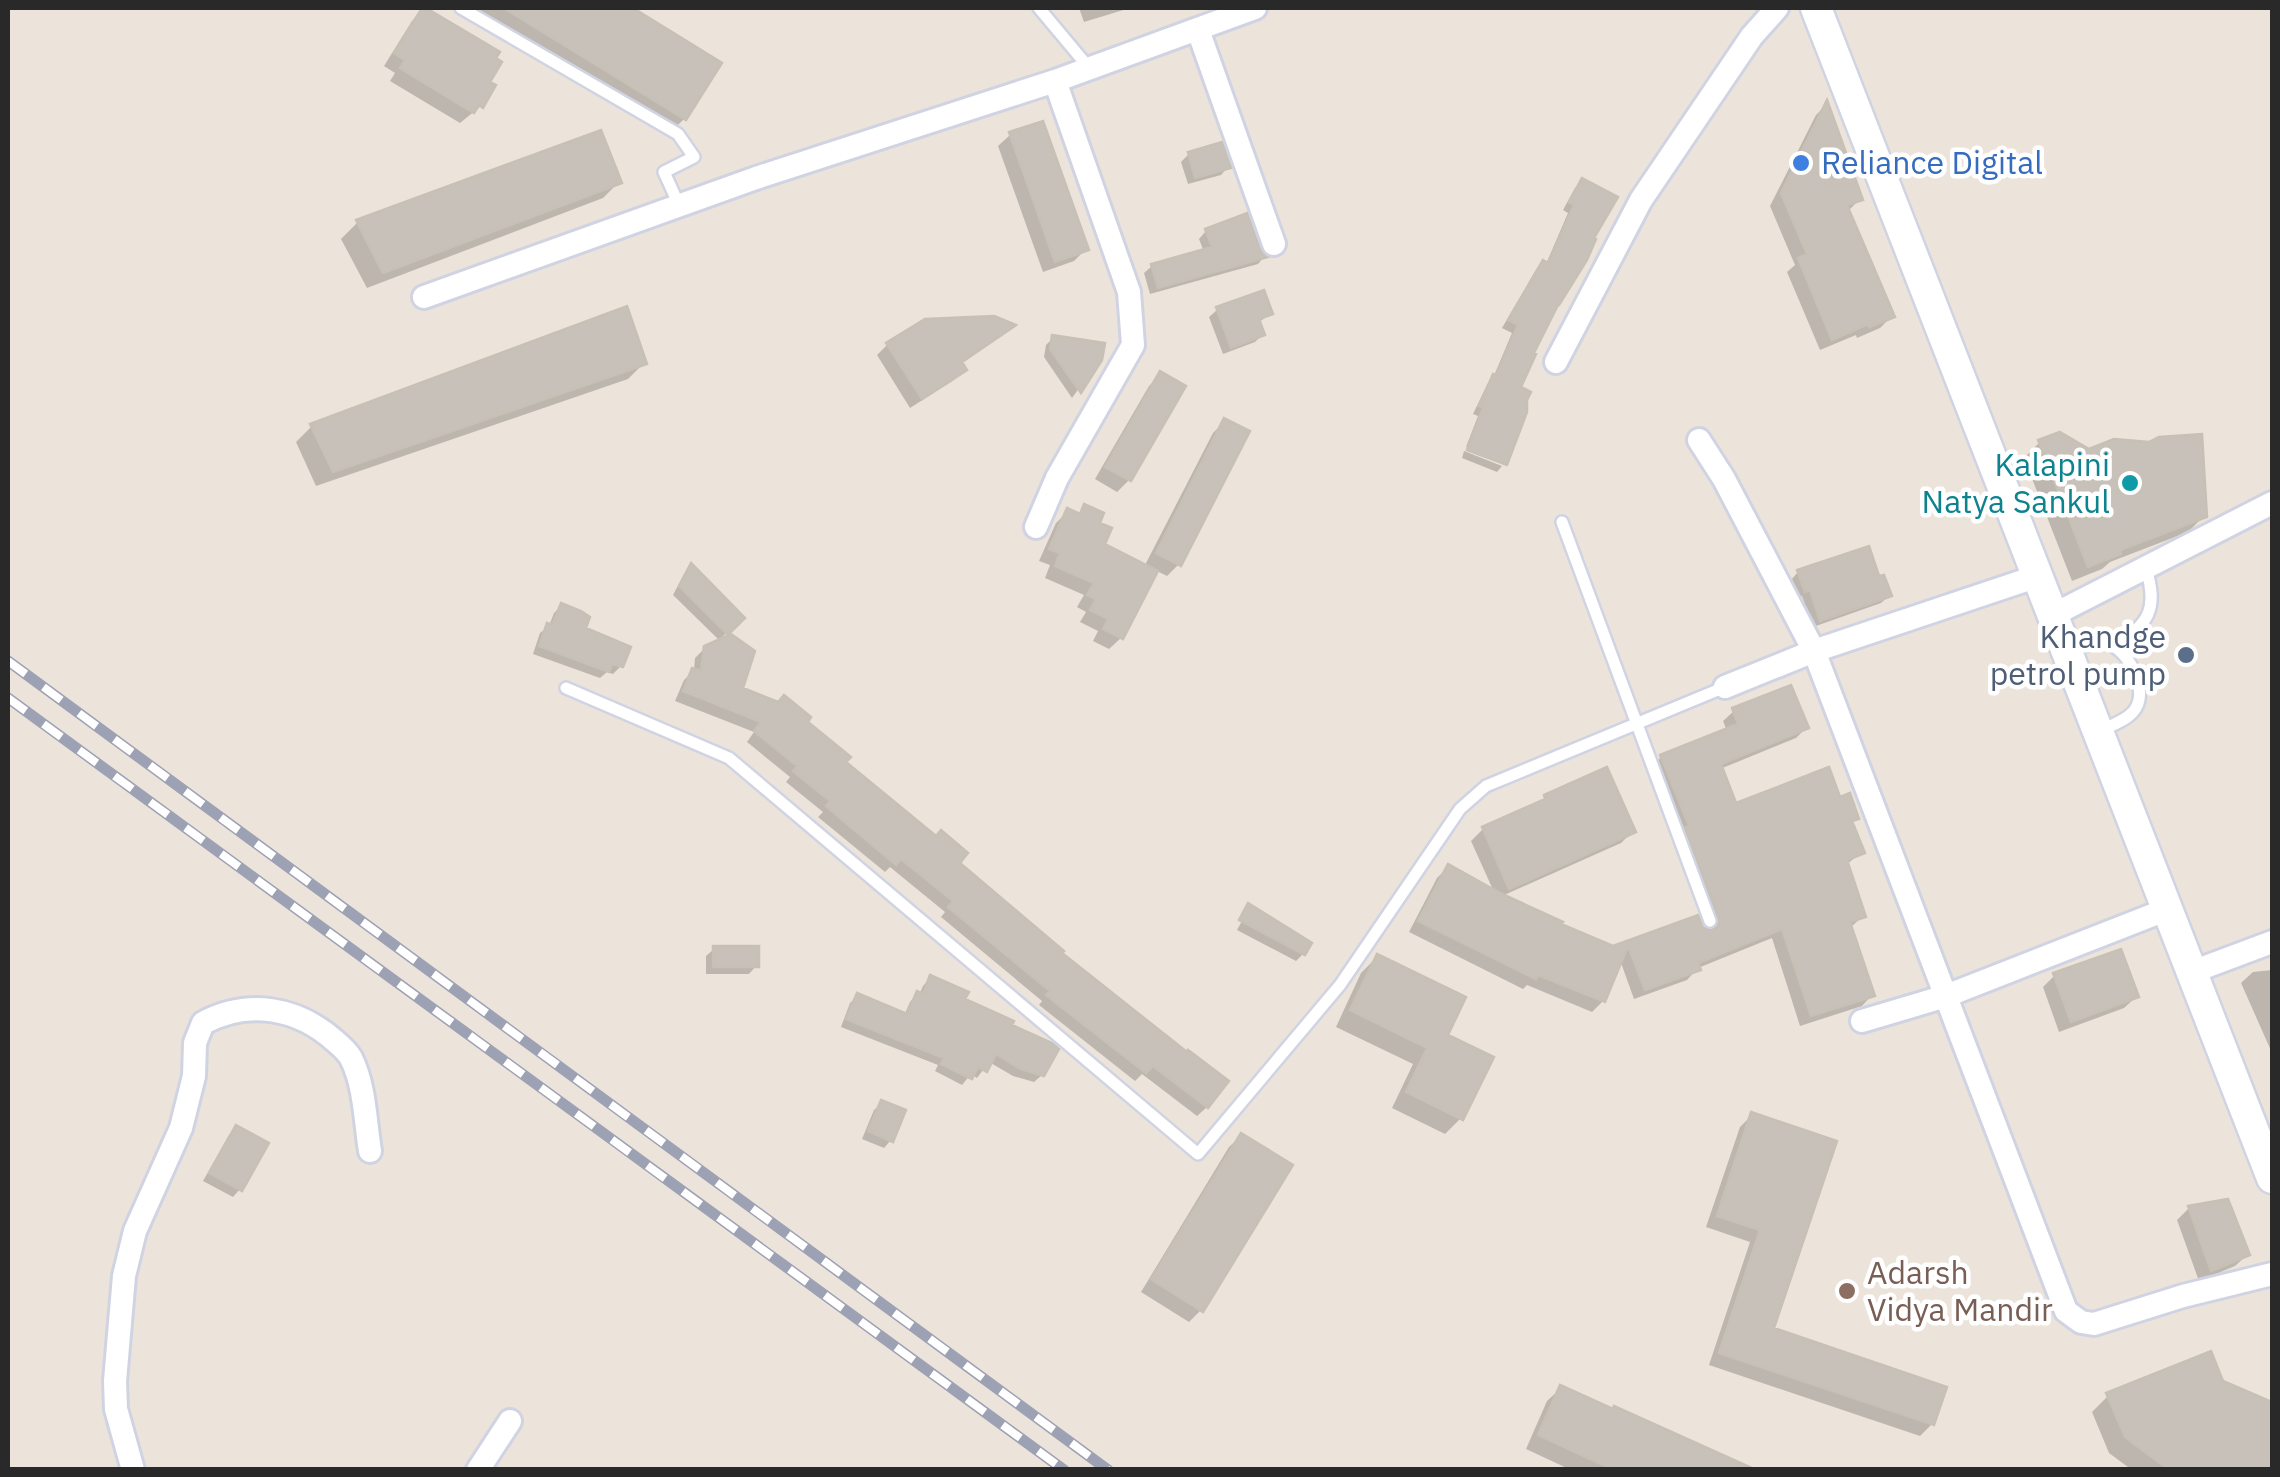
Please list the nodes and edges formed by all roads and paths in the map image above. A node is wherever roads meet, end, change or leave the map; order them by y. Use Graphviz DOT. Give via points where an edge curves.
graph roads {
  1 [pos="460,8"];
  2 [pos="1039,8"];
  3 [pos="1255,8"];
  4 [pos="1778,8"];
  5 [pos="1816,8"];
  6 [pos="1198,30"];
  7 [pos="1090,69"];
  8 [pos="1056,82"];
  9 [pos="680,205"];
  10 [pos="1274,244"];
  11 [pos="424,297"];
  12 [pos="1556,362"];
  13 [pos="1700,440"];
  14 [pos="2272,503"];
  15 [pos="1562,522"];
  16 [pos="1036,527"];
  17 [pos="2146,568"];
  18 [pos="2038,576"];
  19 [pos="2053,615"];
  20 [pos="2115,647"];
  21 [pos="1814,651"];
  22 [pos="2068,653"];
  23 [pos="566,688"];
  24 [pos="1725,688"];
  25 [pos="1637,724"];
  26 [pos="2098,732"];
  27 [pos="2168,909"];
  28 [pos="1710,921"];
  29 [pos="2272,942"];
  30 [pos="2192,972"];
  31 [pos="1946,996"];
  32 [pos="1862,1022"];
  33 [pos="370,1151"];
  34 [pos="2272,1178"];
  35 [pos="2272,1274"];
  36 [pos="510,1421"];
  37 [pos="133,1470"];
  38 [pos="478,1470"];
  1 -- 9 [label="lane" via="678,134 694,156 664,172"];
  2 -- 7 [label="lane"];
  3 -- 6 [label="street"];
  4 -- 12 [label="street" via="1641,200"];
  5 -- 18 [label="main road"];
  6 -- 7 [label="street"];
  6 -- 10 [label="street"];
  7 -- 8 [label="street"];
  8 -- 9 [label="street"];
  8 -- 16 [label="street" via="1129,292 1133,345"];
  9 -- 11 [label="street"];
  13 -- 21 [label="street"];
  14 -- 17 [label="street"];
  15 -- 25 [label="lane"];
  17 -- 19 [label="street"];
  17 -- 20 [label="lane" via="2150,611"];
  18 -- 19 [label="main road"];
  18 -- 21 [label="street"];
  19 -- 22 [label="main road"];
  20 -- 22 [label="lane" via="2094,642"];
  20 -- 26 [label="lane" via="2142,697 2130,716"];
  21 -- 24 [label="street"];
  21 -- 31 [label="street"];
  22 -- 26 [label="main road"];
  23 -- 25 [label="lane" via="729,758 1198,1154 1340,985 1460,809 1486,786"];
  24 -- 25 [label="lane"];
  25 -- 28 [label="lane"];
  26 -- 27 [label="main road"];
  27 -- 30 [label="main road"];
  27 -- 31 [label="street"];
  29 -- 30 [label="street"];
  30 -- 34 [label="main road"];
  31 -- 32 [label="street"];
  31 -- 35 [label="street" via="2066,1311 2094,1324"];
  33 -- 37 [label="street" via="349,1054 325,1032 278,1010 246,1010 203,1023 180,1128 135,1232 124,1276 116,1408"];
  36 -- 38 [label="street"];
}
